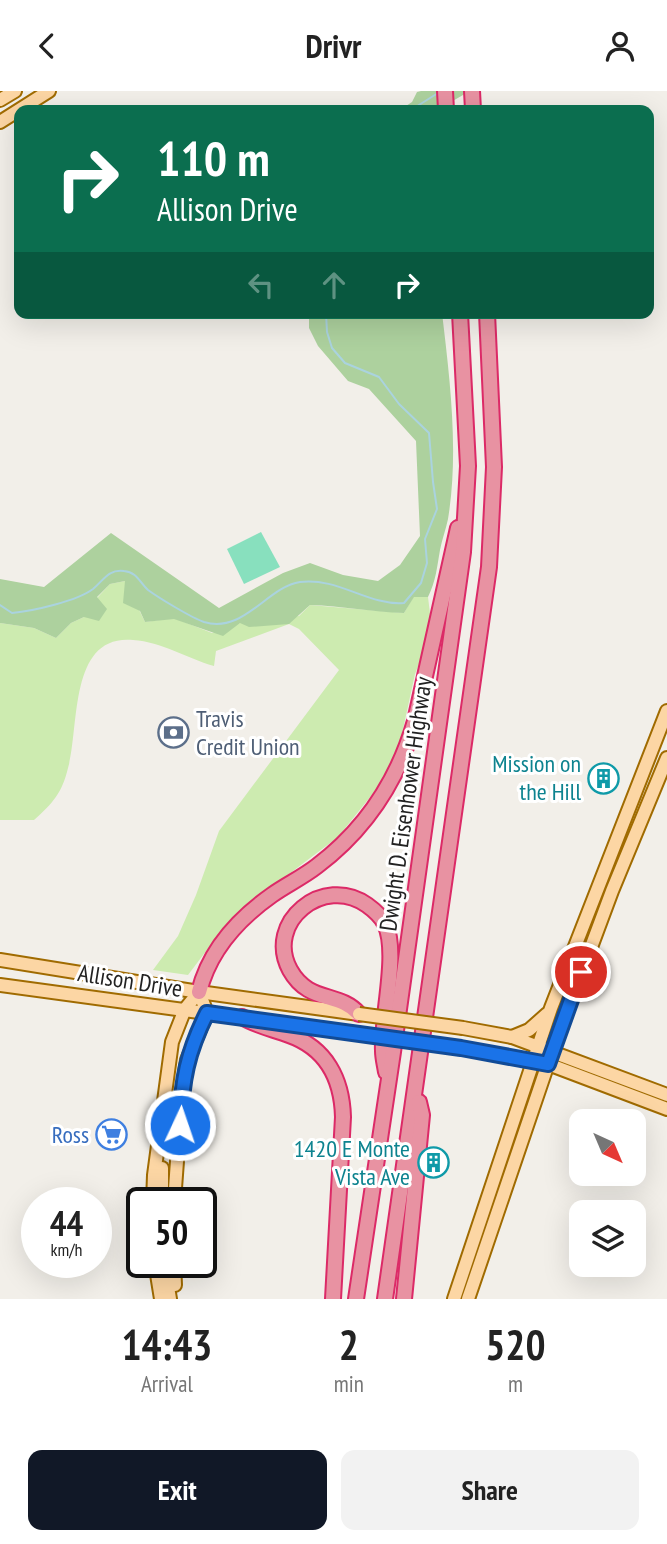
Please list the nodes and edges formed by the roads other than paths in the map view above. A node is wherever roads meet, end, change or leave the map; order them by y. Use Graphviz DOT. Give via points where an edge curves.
graph roads {
  1 [pos="15,91"];
  2 [pos="49,91"];
  3 [pos="0,100"];
  4 [pos="27,105"];
  5 [pos="460,319"];
  6 [pos="487,319"];
  7 [pos="466,496"];
  8 [pos="667,711"];
  9 [pos="667,758"];
  10 [pos="0,960"];
  11 [pos="0,985"];
  12 [pos="199,992"];
  13 [pos="551,1008"];
  14 [pos="185,1009"];
  15 [pos="207,1013"];
  16 [pos="359,1014"];
  17 [pos="242,1017"];
  18 [pos="512,1037"];
  19 [pos="538,1046"];
  20 [pos="550,1058"];
  21 [pos="532,1062"];
  22 [pos="387,1081"];
  23 [pos="416,1082"];
  24 [pos="667,1095"];
  25 [pos="667,1109"];
  26 [pos="156,1155"];
  27 [pos="496,1177"];
  28 [pos="154,1187"];
  29 [pos="162,1187"];
  30 [pos="175,1187"];
  31 [pos="481,1220"];
  32 [pos="494,1226"];
  33 [pos="158,1278"];
  34 [pos="167,1278"];
  35 [pos="175,1278"];
  36 [pos="475,1280"];
  37 [pos="161,1299"];
  38 [pos="170,1299"];
  39 [pos="177,1299"];
  40 [pos="332,1299"];
  41 [pos="356,1299"];
  42 [pos="385,1299"];
  43 [pos="404,1299"];
  44 [pos="454,1299"];
  45 [pos="468,1299"];
  1 -- 3 [label="main road"];
  2 -- 4 [label="main road"];
  5 -- 7 [label="highway, Dwight D. Eisenhower Highway"];
  6 -- 23 [label="highway, Dwight D. Eisenhower Highway" via="494,467 488,567"];
  7 -- 12 [label="highway" via="415,721 393,777 368,817 339,847 316,868 256,907 231,931 211,960"];
  7 -- 22 [label="highway, Dwight D. Eisenhower Highway" via="455,618"];
  8 -- 13 [label="main road"];
  9 -- 20 [label="main road"];
  10 -- 12 [label="main road, Allison Drive"];
  11 -- 14 [label="main road, Allison Drive"];
  12 -- 14 [label="main road"];
  12 -- 15 [label="main road"];
  12 -- 16 [label="main road, Allison Drive"];
  13 -- 18 [label="main road" via="539,1023"];
  13 -- 19 [label="main road"];
  14 -- 15 [label="main road, Allison Drive"];
  14 -- 26 [label="main road" via="172,1042"];
  15 -- 17 [label="main road, Allison Drive"];
  15 -- 30 [label="main road" via="187,1060"];
  16 -- 18 [label="main road, Allison Drive, bridge"];
  16 -- 22 [label="highway" via="351,1005 308,990 290,970 285,939 290,922 313,899 345,895 376,911 384,923 389,942 383,1050"];
  17 -- 21 [label="main road, Allison Drive, bridge"];
  17 -- 40 [label="highway" via="303,1041 336,1075 343,1117"];
  18 -- 19 [label="main road, Allison Drive"];
  19 -- 20 [label="main road, Allison Drive"];
  19 -- 21 [label="main road"];
  20 -- 21 [label="main road, Allison Drive"];
  20 -- 24 [label="main road, Allison Drive"];
  20 -- 25 [label="main road, Allison Drive"];
  20 -- 32 [label="main road"];
  21 -- 27 [label="main road"];
  22 -- 41 [label="highway, Dwight D. Eisenhower Highway"];
  23 -- 42 [label="highway, Dwight D. Eisenhower Highway"];
  23 -- 43 [label="highway" via="422,1115"];
  26 -- 28 [label="main road"];
  26 -- 29 [label="main road" via="162,1164"];
  27 -- 31 [label="main road"];
  27 -- 32 [label="main road" via="489,1217"];
  31 -- 36 [label="main road" via="485,1233 474,1263"];
  31 -- 44 [label="main road"];
  32 -- 36 [label="main road"];
  33 -- 37 [label="main road"];
  34 -- 38 [label="main road"];
  35 -- 39 [label="main road"];
  36 -- 45 [label="main road"];
}
